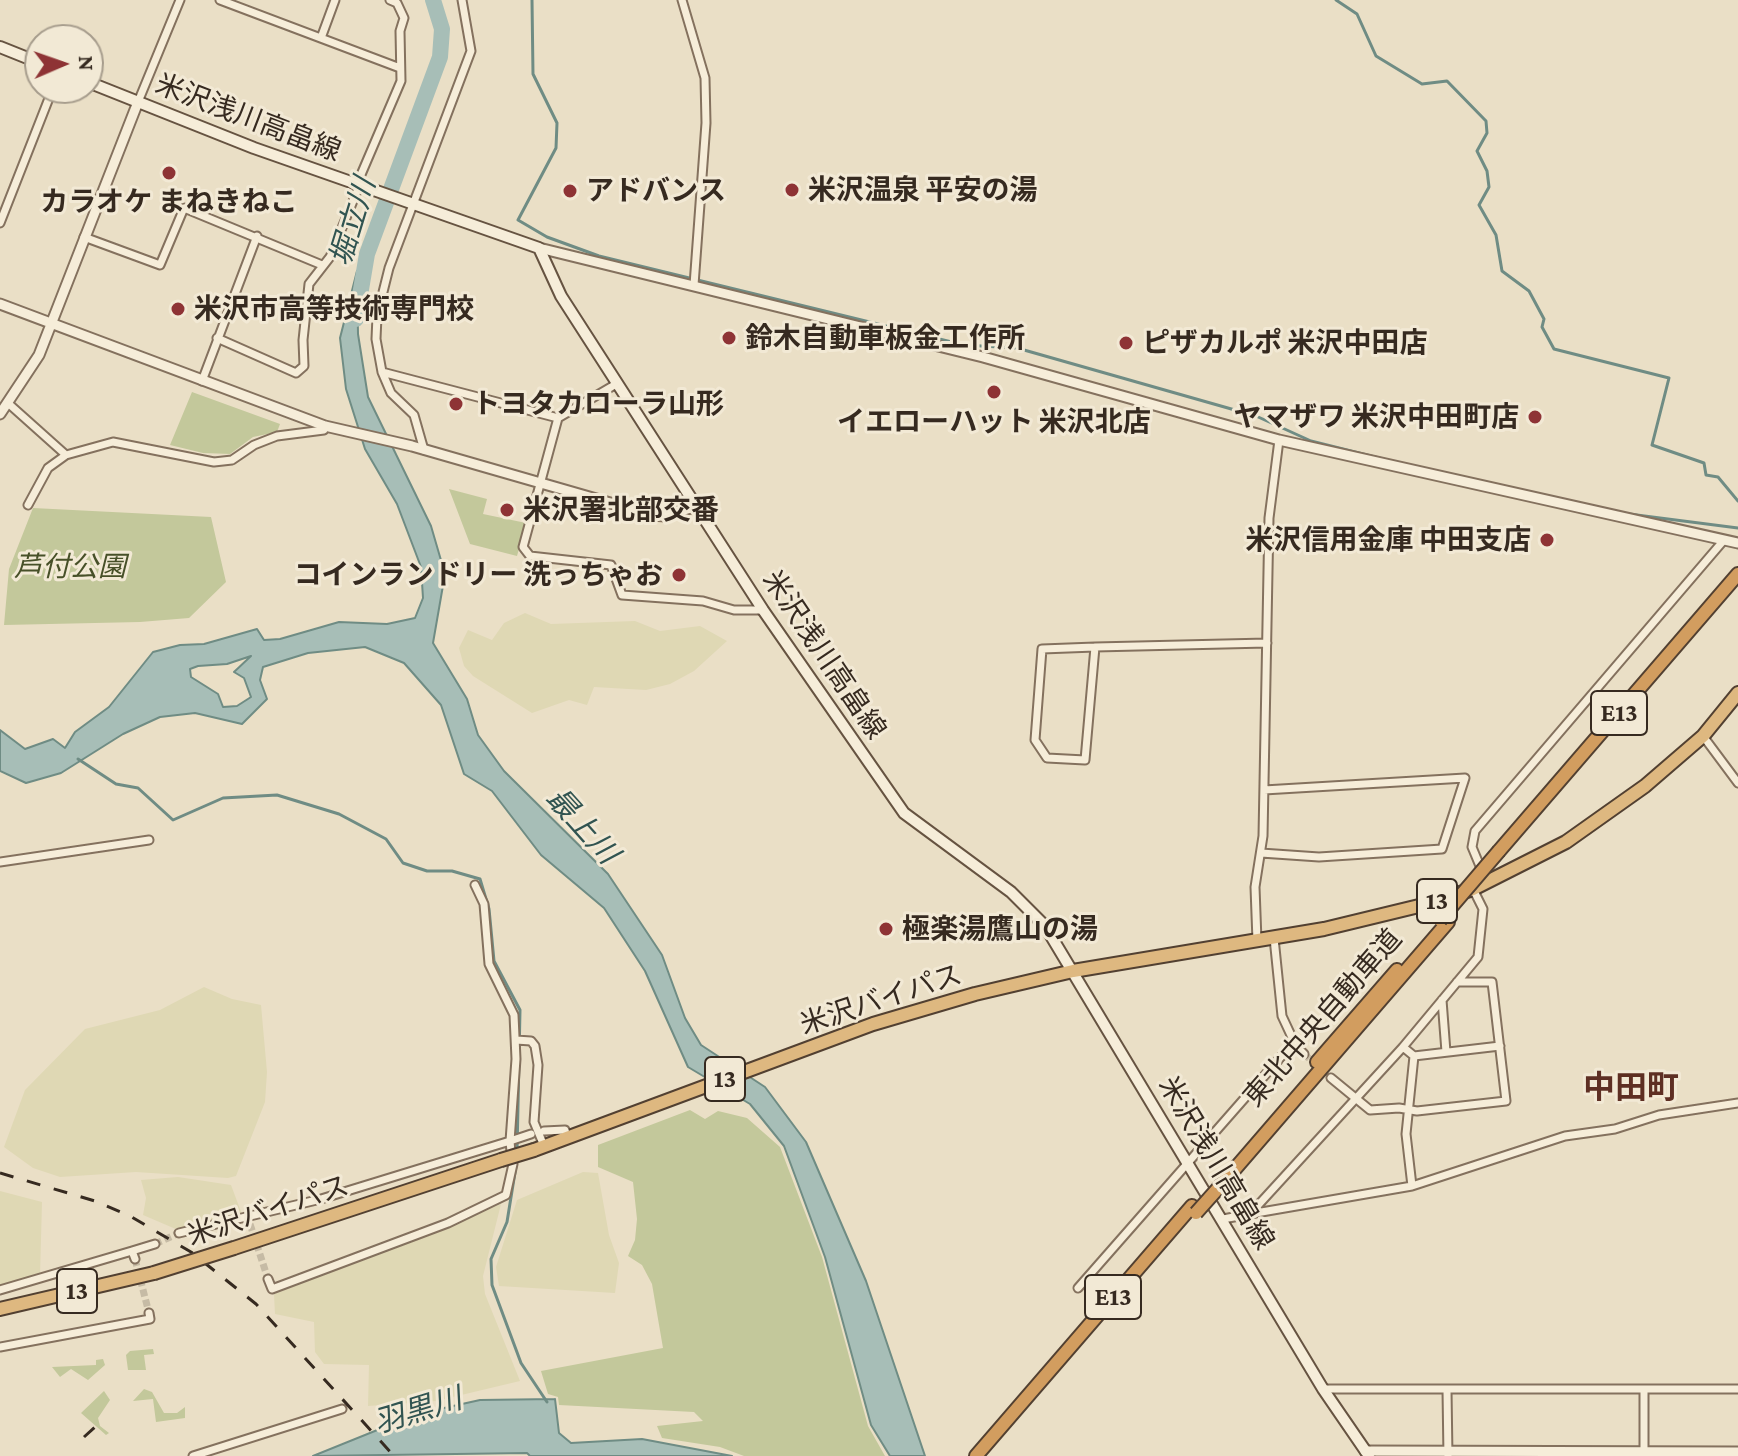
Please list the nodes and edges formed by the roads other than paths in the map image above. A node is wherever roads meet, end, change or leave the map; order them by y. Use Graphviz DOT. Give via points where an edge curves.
graph roads {
  1 [pos="180,0"];
  2 [pos="220,0"];
  3 [pos="335,0"];
  4 [pos="390,0"];
  5 [pos="462,0"];
  6 [pos="682,0"];
  7 [pos="321,38"];
  8 [pos="0,47"];
  9 [pos="24,57"];
  10 [pos="400,68"];
  11 [pos="104,88"];
  12 [pos="138,102"];
  13 [pos="47,104"];
  14 [pos="358,184"];
  15 [pos="410,201"];
  16 [pos="0,223"];
  17 [pos="257,236"];
  18 [pos="84,237"];
  19 [pos="539,248"];
  20 [pos="322,265"];
  21 [pos="694,285"];
  22 [pos="0,304"];
  23 [pos="52,321"];
  24 [pos="217,338"];
  25 [pos="382,372"];
  26 [pos="202,381"];
  27 [pos="618,383"];
  28 [pos="9,404"];
  29 [pos="0,414"];
  30 [pos="558,418"];
  31 [pos="325,426"];
  32 [pos="1279,440"];
  33 [pos="424,450"];
  34 [pos="66,455"];
  35 [pos="542,484"];
  36 [pos="28,505"];
  37 [pos="697,506"];
  38 [pos="1724,540"];
  39 [pos="1738,543"];
  40 [pos="1738,574"];
  41 [pos="1738,587"];
  42 [pos="763,610"];
  43 [pos="1267,643"];
  44 [pos="1095,647"];
  45 [pos="1738,693"];
  46 [pos="1703,736"];
  47 [pos="1738,783"];
  48 [pos="1264,790"];
  49 [pos="149,840"];
  50 [pos="1503,852"];
  51 [pos="1261,853"];
  52 [pos="0,862"];
  53 [pos="1487,882"];
  54 [pos="475,885"];
  55 [pos="1473,889"];
  56 [pos="1274,938"];
  57 [pos="1257,941"];
  58 [pos="1073,971"];
  59 [pos="1457,982"];
  60 [pos="1442,1000"];
  61 [pos="520,1040"];
  62 [pos="1294,1042"];
  63 [pos="1500,1046"];
  64 [pos="1403,1047"];
  65 [pos="1446,1052"];
  66 [pos="1304,1054"];
  67 [pos="1414,1056"];
  68 [pos="1331,1078"];
  69 [pos="1356,1099"];
  70 [pos="1738,1103"];
  71 [pos="1408,1109"];
  72 [pos="544,1131"];
  73 [pos="528,1135"];
  74 [pos="572,1135"];
  75 [pos="512,1140"];
  76 [pos="539,1148"];
  77 [pos="508,1159"];
  78 [pos="1190,1165"];
  79 [pos="1412,1186"];
  80 [pos="1250,1214"];
  81 [pos="1223,1219"];
  82 [pos="179,1233"];
  83 [pos="155,1244"];
  84 [pos="268,1279"];
  85 [pos="1078,1288"];
  86 [pos="0,1290"];
  87 [pos="0,1309"];
  88 [pos="149,1313"];
  89 [pos="0,1347"];
  90 [pos="1323,1389"];
  91 [pos="1738,1389"];
  92 [pos="1038,1390"];
  93 [pos="1447,1390"];
  94 [pos="1644,1391"];
  95 [pos="342,1409"];
  96 [pos="1738,1452"];
  97 [pos="1367,1453"];
  98 [pos="1448,1453"];
  99 [pos="1644,1455"];
  100 [pos="193,1456"];
  101 [pos="976,1456"];
  102 [pos="986,1456"];
  1 -- 12 [label="street"];
  2 -- 7 [label="street"];
  3 -- 7 [label="street"];
  4 -- 10 [label="street" via="404,18"];
  5 -- 15 [label="street" via="471,51"];
  6 -- 21 [label="street" via="705,78"];
  7 -- 10 [label="street"];
  8 -- 9 [label="main road"];
  10 -- 14 [label="street" via="401,81"];
  11 -- 12 [label="main road, 米沢浅川高畠線"];
  12 -- 14 [label="main road, 米沢浅川高畠線"];
  12 -- 18 [label="street"];
  13 -- 16 [label="street"];
  14 -- 15 [label="main road, 米沢浅川高畠線"];
  14 -- 20 [label="street" via="330,257"];
  15 -- 19 [label="main road, 米沢浅川高畠線"];
  15 -- 25 [label="street" via="381,295 376,339"];
  17 -- 18 [label="street" via="184,208 160,265"];
  17 -- 20 [label="street"];
  17 -- 24 [label="street"];
  18 -- 23 [label="street"];
  19 -- 21 [label="street"];
  19 -- 27 [label="main road, 米沢浅川高畠線" via="561,296"];
  20 -- 24 [label="street" via="309,284 304,366 296,373"];
  21 -- 32 [label="street" via="983,357"];
  22 -- 23 [label="street"];
  23 -- 26 [label="street"];
  23 -- 28 [label="street" via="39,355"];
  24 -- 26 [label="street"];
  25 -- 30 [label="street"];
  25 -- 33 [label="street" via="391,393 414,415"];
  26 -- 31 [label="street"];
  27 -- 30 [label="street"];
  27 -- 37 [label="main road, 米沢浅川高畠線"];
  28 -- 29 [label="street"];
  28 -- 34 [label="street"];
  30 -- 35 [label="street"];
  31 -- 33 [label="street"];
  31 -- 34 [label="street" via="277,436 232,460 214,462 113,442"];
  32 -- 38 [label="street"];
  32 -- 43 [label="street" via="1269,518"];
  33 -- 35 [label="street"];
  34 -- 36 [label="street" via="48,468"];
  35 -- 37 [label="street" via="652,515"];
  35 -- 42 [label="street" via="523,547 530,556 611,565 622,595"];
  37 -- 42 [label="main road, 米沢浅川高畠線"];
  38 -- 39 [label="street"];
  38 -- 53 [label="street" via="1475,831 1472,847"];
  40 -- 50 [label="highway, 東北中央自動車道 / E13"];
  41 -- 50 [label="highway, 東北中央自動車道 / E13"];
  42 -- 58 [label="main road, 米沢浅川高畠線" via="904,813 1021,900"];
  43 -- 44 [label="street"];
  43 -- 48 [label="street"];
  44 -- 44 [label="street" via="1042,649 1035,740 1047,758 1085,760"];
  45 -- 46 [label="highway, 米沢バイパス / 13"];
  46 -- 47 [label="street"];
  46 -- 53 [label="highway, 米沢バイパス / 13" via="1607,814"];
  48 -- 51 [label="street"];
  48 -- 51 [label="street" via="1465,778 1442,849 1319,857"];
  49 -- 52 [label="street"];
  50 -- 92 [label="highway, 東北中央自動車道 / E13, bridge"];
  51 -- 57 [label="street" via="1255,887"];
  53 -- 55 [label="highway, 米沢バイパス / 13"];
  54 -- 61 [label="street" via="484,904 489,964 512,1009"];
  55 -- 56 [label="highway, 米沢バイパス / 13"];
  55 -- 59 [label="street" via="1483,909 1480,953"];
  56 -- 57 [label="highway, 米沢バイパス / 13"];
  56 -- 62 [label="street" via="1282,1016"];
  57 -- 58 [label="highway, 米沢バイパス / 13"];
  58 -- 74 [label="highway, 米沢バイパス / 13" via="873,1024"];
  58 -- 78 [label="main road, 米沢浅川高畠線"];
  59 -- 60 [label="street"];
  59 -- 63 [label="street" via="1492,982"];
  60 -- 64 [label="street"];
  60 -- 65 [label="street"];
  61 -- 75 [label="street"];
  61 -- 76 [label="street" via="535,1046"];
  62 -- 66 [label="street"];
  62 -- 78 [label="street"];
  63 -- 65 [label="street"];
  63 -- 71 [label="street" via="1506,1101"];
  64 -- 67 [label="street"];
  64 -- 69 [label="street"];
  65 -- 67 [label="street"];
  67 -- 71 [label="street"];
  68 -- 69 [label="street"];
  69 -- 71 [label="street" via="1370,1110"];
  69 -- 80 [label="street"];
  70 -- 79 [label="street" via="1565,1136"];
  71 -- 79 [label="street"];
  72 -- 74 [label="street"];
  73 -- 75 [label="street"];
  74 -- 76 [label="highway, 米沢バイパス / 13"];
  75 -- 77 [label="street"];
  75 -- 82 [label="street" via="249,1221"];
  76 -- 77 [label="highway, 米沢バイパス / 13, bridge"];
  77 -- 84 [label="street" via="506,1195 448,1223 272,1289"];
  77 -- 87 [label="highway, 米沢バイパス / 13, bridge" via="154,1273"];
  78 -- 81 [label="main road, 米沢浅川高畠線"];
  78 -- 85 [label="street"];
  79 -- 80 [label="street"];
  80 -- 81 [label="street"];
  81 -- 90 [label="main road, 米沢浅川高畠線"];
  83 -- 86 [label="street" via="133,1255"];
  88 -- 89 [label="street" via="150,1319"];
  90 -- 93 [label="street"];
  90 -- 97 [label="main road, 米沢浅川高畠線"];
  91 -- 94 [label="street"];
  92 -- 101 [label="highway, 東北中央自動車道 / E13"];
  92 -- 102 [label="highway, 東北中央自動車道 / E13"];
  93 -- 94 [label="street"];
  93 -- 98 [label="street"];
  94 -- 99 [label="street"];
  95 -- 100 [label="street"];
  96 -- 99 [label="street"];
  97 -- 98 [label="street"];
  98 -- 99 [label="street"];
}
